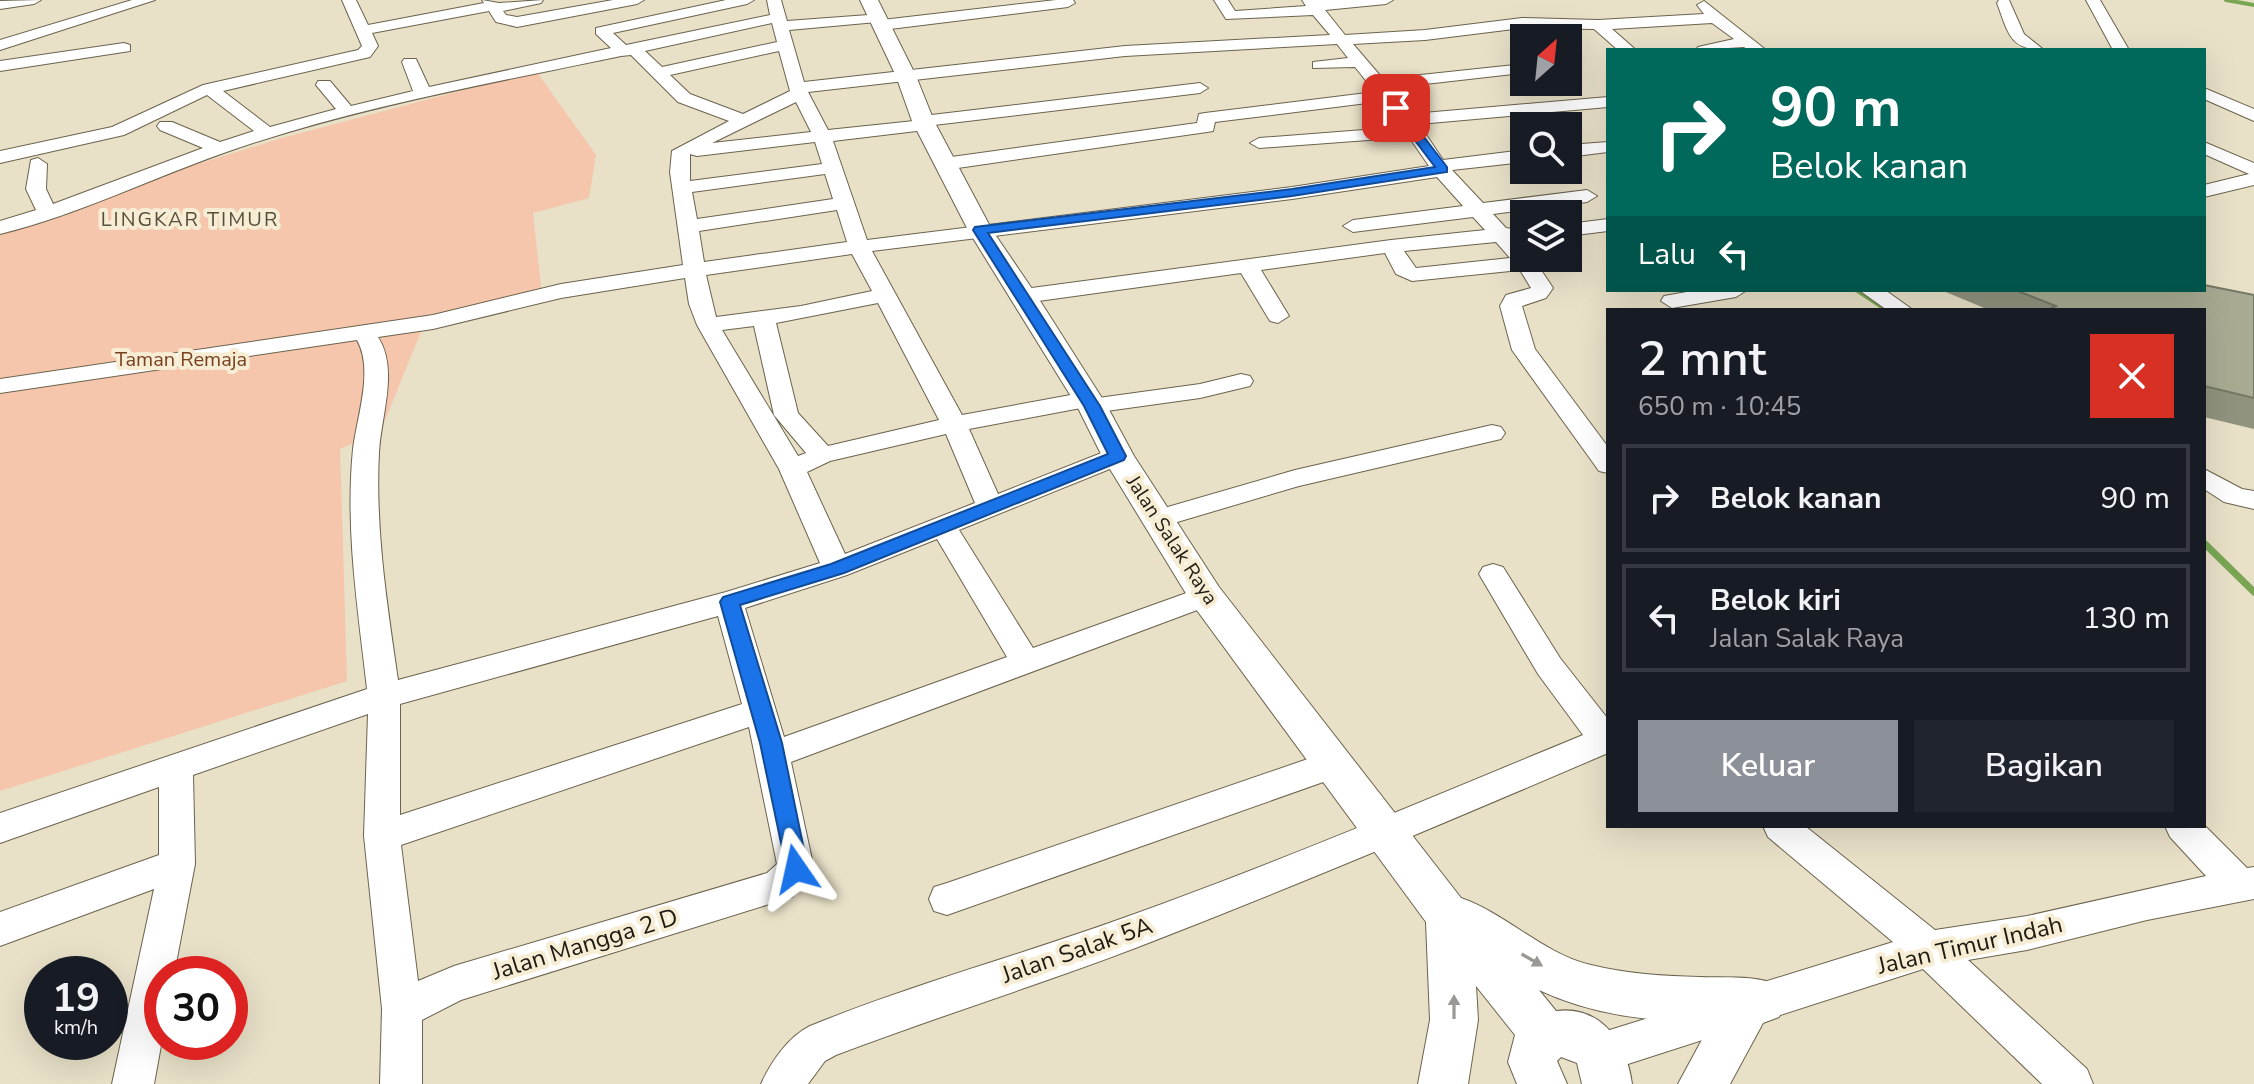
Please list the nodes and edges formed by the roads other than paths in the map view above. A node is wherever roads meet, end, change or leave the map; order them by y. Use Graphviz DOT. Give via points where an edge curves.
graph roads {
  1 [pos="34,0"];
  2 [pos="148,0"];
  3 [pos="536,0"];
  4 [pos="637,0"];
  5 [pos="747,0"];
  6 [pos="774,0"];
  7 [pos="1221,0"];
  8 [pos="1386,0"];
  9 [pos="1700,0"];
  10 [pos="2093,0"];
  11 [pos="1068,3"];
  12 [pos="2004,3"];
  13 [pos="0,5"];
  14 [pos="493,5"];
  15 [pos="1314,5"];
  16 [pos="358,9"];
  17 [pos="573,13"];
  18 [pos="876,14"];
  19 [pos="1715,18"];
  20 [pos="780,21"];
  21 [pos="1598,25"];
  22 [pos="364,30"];
  23 [pos="601,31"];
  24 [pos="1342,40"];
  25 [pos="0,45"];
  26 [pos="784,45"];
  27 [pos="1752,46"];
  28 [pos="124,48"];
  29 [pos="1626,48"];
  30 [pos="1728,48"];
  31 [pos="2033,48"];
  32 [pos="2120,48"];
  33 [pos="630,51"];
  34 [pos="410,62"];
  35 [pos="1359,62"];
  36 [pos="1319,65"];
  37 [pos="0,66"];
  38 [pos="1510,70"];
  39 [pos="657,73"];
  40 [pos="906,76"];
  41 [pos="324,85"];
  42 [pos="1200,88"];
  43 [pos="209,89"];
  44 [pos="799,90"];
  45 [pos="1381,90"];
  46 [pos="423,94"];
  47 [pos="2208,97"];
  48 [pos="1606,102"];
  49 [pos="347,112"];
  50 [pos="2254,116"];
  51 [pos="744,120"];
  52 [pos="924,123"];
  53 [pos="1411,125"];
  54 [pos="166,126"];
  55 [pos="267,133"];
  56 [pos="822,136"];
  57 [pos="1259,143"];
  58 [pos="1606,147"];
  59 [pos="2206,148"];
  60 [pos="221,149"];
  61 [pos="1582,150"];
  62 [pos="681,151"];
  63 [pos="0,157"];
  64 [pos="1510,158"];
  65 [pos="38,164"];
  66 [pos="944,164"];
  67 [pos="831,168"];
  68 [pos="1440,168"];
  69 [pos="2254,170"];
  70 [pos="2254,179"];
  71 [pos="681,188"];
  72 [pos="2206,191"];
  73 [pos="1587,196"];
  74 [pos="844,203"];
  75 [pos="1477,210"];
  76 [pos="48,214"];
  77 [pos="1353,226"];
  78 [pos="687,227"];
  79 [pos="0,228"];
  80 [pos="980,230"];
  81 [pos="1510,234"];
  82 [pos="1498,235"];
  83 [pos="1391,246"];
  84 [pos="859,247"];
  85 [pos="1510,247"];
  86 [pos="1510,265"];
  87 [pos="1248,267"];
  88 [pos="694,270"];
  89 [pos="1532,272"];
  90 [pos="1723,292"];
  91 [pos="1873,292"];
  92 [pos="883,295"];
  93 [pos="1024,296"];
  94 [pos="1672,300"];
  95 [pos="1899,308"];
  96 [pos="1278,316"];
  97 [pos="764,318"];
  98 [pos="433,322"];
  99 [pos="708,325"];
  100 [pos="369,340"];
  101 [pos="1241,381"];
  102 [pos="0,386"];
  103 [pos="0,395"];
  104 [pos="1089,402"];
  105 [pos="954,424"];
  106 [pos="1492,433"];
  107 [pos="822,455"];
  108 [pos="1118,456"];
  109 [pos="1606,462"];
  110 [pos="792,469"];
  111 [pos="2206,478"];
  112 [pos="2254,500"];
  113 [pos="990,506"];
  114 [pos="1157,519"];
  115 [pos="943,526"];
  116 [pos="837,568"];
  117 [pos="1493,574"];
  118 [pos="1206,596"];
  119 [pos="729,602"];
  120 [pos="1025,661"];
  121 [pos="384,696"];
  122 [pos="761,710"];
  123 [pos="1606,738"];
  124 [pos="1606,739"];
  125 [pos="773,755"];
  126 [pos="1334,764"];
  127 [pos="176,766"];
  128 [pos="0,828"];
  129 [pos="1782,828"];
  130 [pos="2184,828"];
  131 [pos="1386,832"];
  132 [pos="382,836"];
  133 [pos="177,864"];
  134 [pos="2247,885"];
  135 [pos="947,899"];
  136 [pos="1444,911"];
  137 [pos="0,929"];
  138 [pos="1929,949"];
  139 [pos="1754,1003"];
  140 [pos="402,1009"];
  141 [pos="1603,1069"];
  142 [pos="1536,1070"];
  143 [pos="133,1084"];
  144 [pos="401,1084"];
  145 [pos="782,1084"];
  146 [pos="1443,1084"];
  147 [pos="1703,1084"];
  148 [pos="2072,1084"];
  1 -- 13 [label="street"];
  2 -- 25 [label="street"];
  3 -- 14 [label="street"];
  4 -- 17 [label="street"];
  5 -- 23 [label="street"];
  6 -- 20 [label="street"];
  7 -- 15 [label="street" via="1231,16"];
  8 -- 15 [label="street"];
  9 -- 19 [label="street"];
  10 -- 32 [label="street"];
  11 -- 18 [label="street"];
  12 -- 31 [label="street" via="2017,36"];
  14 -- 17 [label="street" via="501,19 517,22"];
  14 -- 22 [label="street"];
  15 -- 24 [label="street"];
  16 -- 22 [label="street"];
  17 -- 23 [label="street"];
  18 -- 20 [label="street"];
  18 -- 40 [label="main road, Jalan Salak Raya"];
  19 -- 21 [label="street"];
  19 -- 27 [label="street"];
  20 -- 26 [label="street"];
  20 -- 33 [label="street"];
  21 -- 24 [label="street" via="1514,23"];
  21 -- 29 [label="street"];
  22 -- 43 [label="street" via="370,46 364,54"];
  23 -- 33 [label="street"];
  24 -- 35 [label="street"];
  24 -- 40 [label="street" via="1125,51"];
  26 -- 39 [label="street"];
  26 -- 44 [label="street"];
  27 -- 30 [label="street"];
  28 -- 37 [label="street"];
  33 -- 39 [label="street"];
  33 -- 46 [label="street"];
  34 -- 46 [label="street"];
  35 -- 36 [label="street"];
  35 -- 45 [label="street"];
  38 -- 45 [label="street"];
  39 -- 51 [label="street" via="684,98"];
  40 -- 44 [label="street"];
  40 -- 52 [label="main road, Jalan Salak Raya"];
  41 -- 49 [label="street"];
  42 -- 52 [label="street"];
  43 -- 55 [label="street"];
  43 -- 63 [label="street" via="118,131"];
  44 -- 51 [label="street"];
  44 -- 56 [label="street"];
  45 -- 53 [label="street"];
  45 -- 66 [label="street" via="1205,118 1207,127"];
  46 -- 49 [label="street"];
  47 -- 50 [label="street"];
  48 -- 53 [label="street"];
  49 -- 55 [label="street"];
  51 -- 62 [label="street"];
  52 -- 56 [label="street"];
  52 -- 66 [label="main road, Jalan Salak Raya"];
  53 -- 57 [label="street"];
  53 -- 68 [label="street"];
  54 -- 60 [label="street"];
  55 -- 60 [label="street"];
  56 -- 62 [label="street"];
  56 -- 67 [label="street"];
  58 -- 61 [label="street"];
  59 -- 69 [label="street"];
  60 -- 76 [label="street"];
  62 -- 71 [label="street"];
  64 -- 68 [label="street"];
  65 -- 76 [label="street" via="36,189"];
  66 -- 80 [label="main road, Jalan Salak Raya"];
  67 -- 71 [label="street"];
  67 -- 74 [label="street"];
  68 -- 75 [label="street"];
  68 -- 80 [label="street" via="1292,193"];
  70 -- 72 [label="street"];
  71 -- 78 [label="street"];
  73 -- 75 [label="street"];
  74 -- 78 [label="street"];
  74 -- 84 [label="street"];
  75 -- 77 [label="street"];
  75 -- 82 [label="street"];
  76 -- 79 [label="street"];
  78 -- 88 [label="street"];
  80 -- 84 [label="street"];
  80 -- 93 [label="main road, Jalan Salak Raya"];
  81 -- 82 [label="street"];
  82 -- 83 [label="street"];
  82 -- 85 [label="street"];
  83 -- 86 [label="street" via="1412,275"];
  83 -- 87 [label="street"];
  84 -- 88 [label="street"];
  84 -- 92 [label="street"];
  87 -- 93 [label="street"];
  87 -- 96 [label="street"];
  88 -- 98 [label="street" via="561,291"];
  88 -- 99 [label="street"];
  89 -- 109 [label="street" via="1542,288 1511,306 1524,350"];
  90 -- 94 [label="street"];
  91 -- 95 [label="street"];
  92 -- 97 [label="street"];
  92 -- 105 [label="street"];
  93 -- 104 [label="main road, Jalan Salak Raya"];
  97 -- 99 [label="street"];
  97 -- 107 [label="street" via="786,415"];
  98 -- 100 [label="street"];
  98 -- 102 [label="street"];
  99 -- 110 [label="street"];
  100 -- 103 [label="street"];
  100 -- 121 [label="street" via="376,368 366,452 365,550"];
  101 -- 104 [label="street" via="1200,391"];
  104 -- 105 [label="street"];
  104 -- 108 [label="main road, Jalan Salak Raya"];
  105 -- 107 [label="street"];
  105 -- 113 [label="street"];
  106 -- 114 [label="street" via="1295,479"];
  107 -- 110 [label="street"];
  108 -- 113 [label="street"];
  108 -- 114 [label="main road, Jalan Salak Raya"];
  110 -- 116 [label="street"];
  111 -- 112 [label="street" via="2234,496"];
  113 -- 115 [label="street"];
  114 -- 118 [label="main road, Jalan Salak Raya"];
  115 -- 116 [label="street"];
  115 -- 120 [label="street"];
  116 -- 119 [label="street"];
  117 -- 123 [label="street" via="1549,666"];
  118 -- 120 [label="street"];
  118 -- 126 [label="main road, Jalan Salak Raya"];
  119 -- 121 [label="street"];
  119 -- 122 [label="street"];
  120 -- 125 [label="street" via="943,696"];
  121 -- 127 [label="street"];
  121 -- 132 [label="street"];
  122 -- 125 [label="street"];
  122 -- 132 [label="street"];
  124 -- 131 [label="street, Jalan Salak 5A"];
  125 -- 140 [label="street, Jalan Mangga 2 D" via="796,869 779,886 454,984"];
  126 -- 131 [label="main road, Jalan Salak Raya"];
  126 -- 135 [label="street"];
  127 -- 128 [label="street"];
  127 -- 133 [label="street"];
  129 -- 138 [label="street"];
  130 -- 134 [label="street"];
  131 -- 136 [label="main road, Jalan Salak Raya"];
  131 -- 145 [label="street, Jalan Salak 5A" via="1127,934 824,1040 811,1047"];
  132 -- 140 [label="street"];
  133 -- 137 [label="street"];
  133 -- 143 [label="street"];
  134 -- 138 [label="street, Jalan Timur Indah"];
  136 -- 139 [label="main road, one-way" via="1567,980 1663,997"];
  136 -- 142 [label="main road, Jalan Salak Raya"];
  146 -- 136 [label="main road, one-way" via="1454,1020"];
  138 -- 139 [label="street, Jalan Timur Indah"];
  138 -- 148 [label="street"];
  139 -- 141 [label="street, Jalan Timur Indah"];
  139 -- 147 [label="main road"];
  140 -- 144 [label="street"];
  141 -- 142 [label="main road" via="1588,1042 1558,1031"];
}
